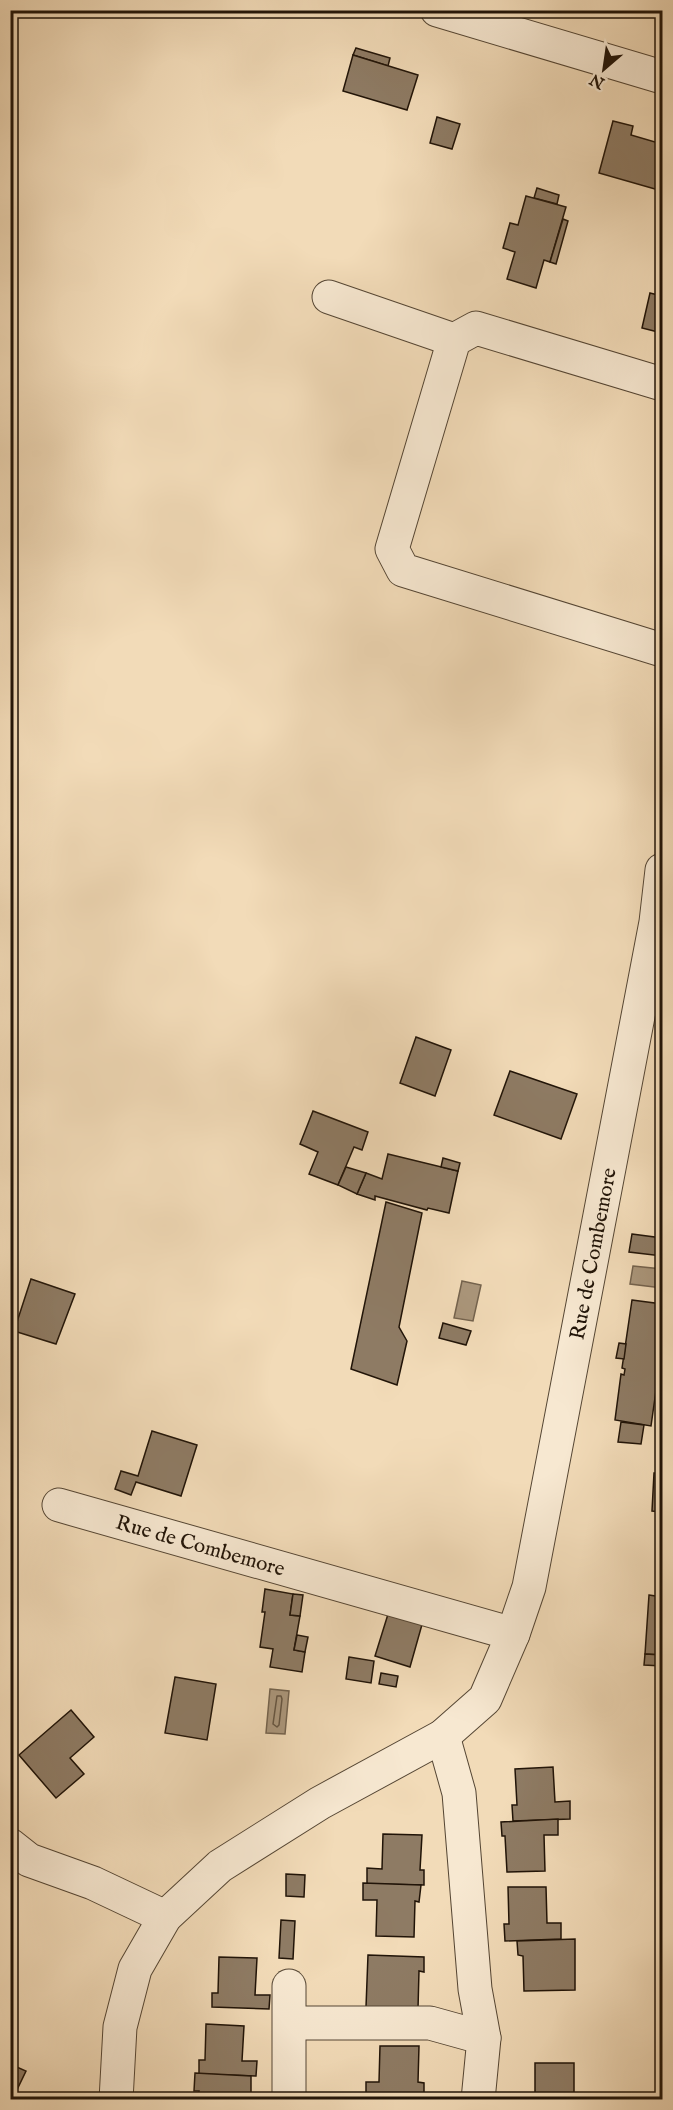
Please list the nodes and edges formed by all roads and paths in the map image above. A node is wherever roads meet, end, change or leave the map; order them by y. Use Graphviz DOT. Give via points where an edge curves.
graph roads {
  1 [pos="437,10"];
  2 [pos="663,77"];
  3 [pos="329,297"];
  4 [pos="454,340"];
  5 [pos="663,384"];
  6 [pos="663,650"];
  7 [pos="663,870"];
  8 [pos="59,1505"];
  9 [pos="513,1634"];
  10 [pos="443,1736"];
  11 [pos="10,1845"];
  12 [pos="165,1917"];
  13 [pos="289,1986"];
  14 [pos="290,2023"];
  15 [pos="484,2038"];
  16 [pos="116,2100"];
  17 [pos="289,2100"];
  18 [pos="478,2100"];
  1 -- 2 [label="street"];
  3 -- 4 [label="street"];
  4 -- 5 [label="street" via="476,328"];
  4 -- 6 [label="street" via="392,549 403,570"];
  7 -- 9 [label="street, Rue de Combemore" via="529,1587"];
  8 -- 9 [label="street, Rue de Combemore"];
  9 -- 10 [label="street, Rue de Combemore" via="485,1699"];
  10 -- 12 [label="street, Rue de Combemore" via="320,1803 220,1866"];
  10 -- 15 [label="street" via="459,1793 475,1989"];
  11 -- 12 [label="street" via="29,1860"];
  12 -- 16 [label="street, Rue de Combemore" via="135,1969 120,2027"];
  13 -- 14 [label="street"];
  14 -- 15 [label="street" via="430,2023"];
  14 -- 17 [label="street"];
  15 -- 18 [label="street"];
}
